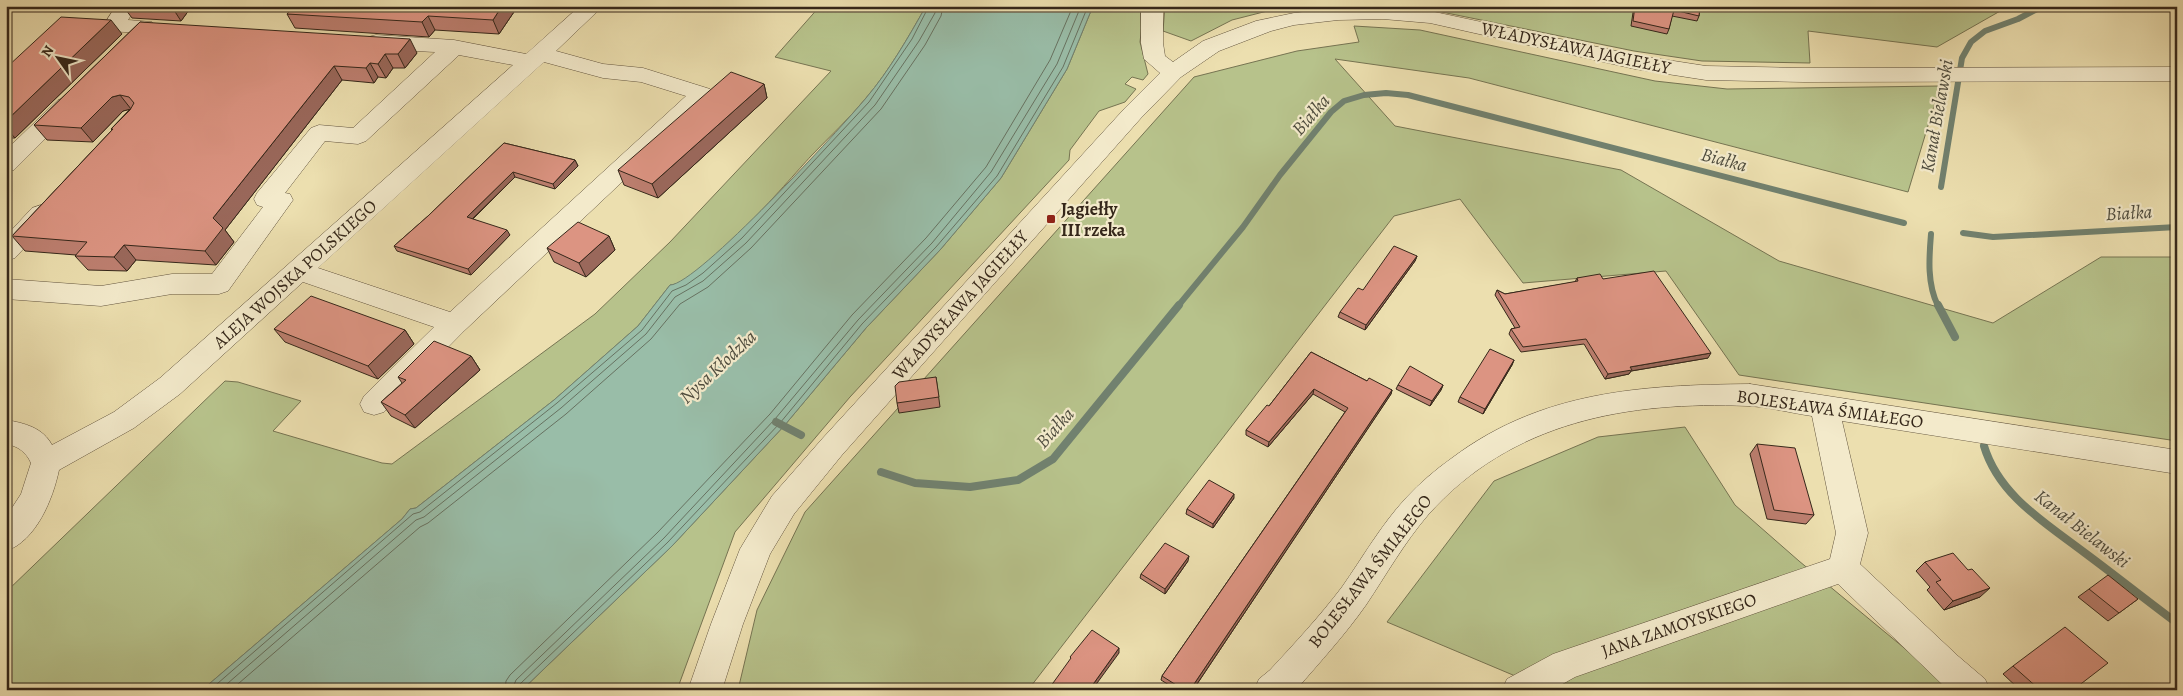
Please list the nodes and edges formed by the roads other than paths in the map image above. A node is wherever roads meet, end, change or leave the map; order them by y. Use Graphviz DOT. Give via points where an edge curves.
graph roads {
  1 [pos="126,6"];
  2 [pos="593,6"];
  3 [pos="1152,6"];
  4 [pos="358,41"];
  5 [pos="454,47"];
  6 [pos="124,48"];
  7 [pos="535,58"];
  8 [pos="1173,72"];
  9 [pos="2177,74"];
  10 [pos="82,89"];
  11 [pos="6,164"];
  12 [pos="59,196"];
  13 [pos="6,252"];
  14 [pos="298,271"];
  15 [pos="219,284"];
  16 [pos="6,289"];
  17 [pos="266,300"];
  18 [pos="454,324"];
  19 [pos="374,404"];
  20 [pos="1824,406"];
  21 [pos="6,432"];
  22 [pos="2177,462"];
  23 [pos="46,463"];
  24 [pos="6,538"];
  25 [pos="1843,568"];
  26 [pos="705,690"];
  27 [pos="1271,690"];
  28 [pos="1519,690"];
  29 [pos="1973,690"];
  1 -- 6 [label="street" via="114,26 154,28"];
  2 -- 7 [label="street, ALEJA WOJSKA POLSKIEGO"];
  3 -- 8 [label="street" via="1155,59"];
  4 -- 5 [label="street"];
  5 -- 7 [label="street"];
  5 -- 15 [label="street" via="358,136 319,133 266,198 281,200"];
  7 -- 14 [label="street, ALEJA WOJSKA POLSKIEGO"];
  7 -- 18 [label="street" via="643,75 702,94"];
  8 -- 9 [label="street, WŁADYSŁAWA JAGIEŁŁY" via="1211,46 1264,26 1318,16 1368,13 1430,18 1636,62 1706,73"];
  8 -- 26 [label="street, WŁADYSŁAWA JAGIEŁŁY" via="832,446 783,505 756,549"];
  10 -- 11 [label="street"];
  12 -- 13 [label="street"];
  14 -- 17 [label="street, ALEJA WOJSKA POLSKIEGO"];
  14 -- 18 [label="street"];
  15 -- 16 [label="street" via="172,284 101,296"];
  15 -- 17 [label="street"];
  17 -- 23 [label="street, ALEJA WOJSKA POLSKIEGO" via="170,386 124,420"];
  18 -- 19 [label="street"];
  20 -- 22 [label="street, BOLESŁAWA ŚMIAŁEGO"];
  20 -- 25 [label="street" via="1852,533"];
  20 -- 27 [label="street, BOLESŁAWA ŚMIAŁEGO" via="1750,395 1665,397 1598,404 1544,419 1503,437 1468,460 1414,510 1351,599"];
  21 -- 23 [label="street" via="28,437 39,446"];
  23 -- 24 [label="street" via="41,486 31,508"];
  25 -- 28 [label="street, JANA ZAMOYSKIEGO" via="1565,665"];
  25 -- 29 [label="street"];
}
